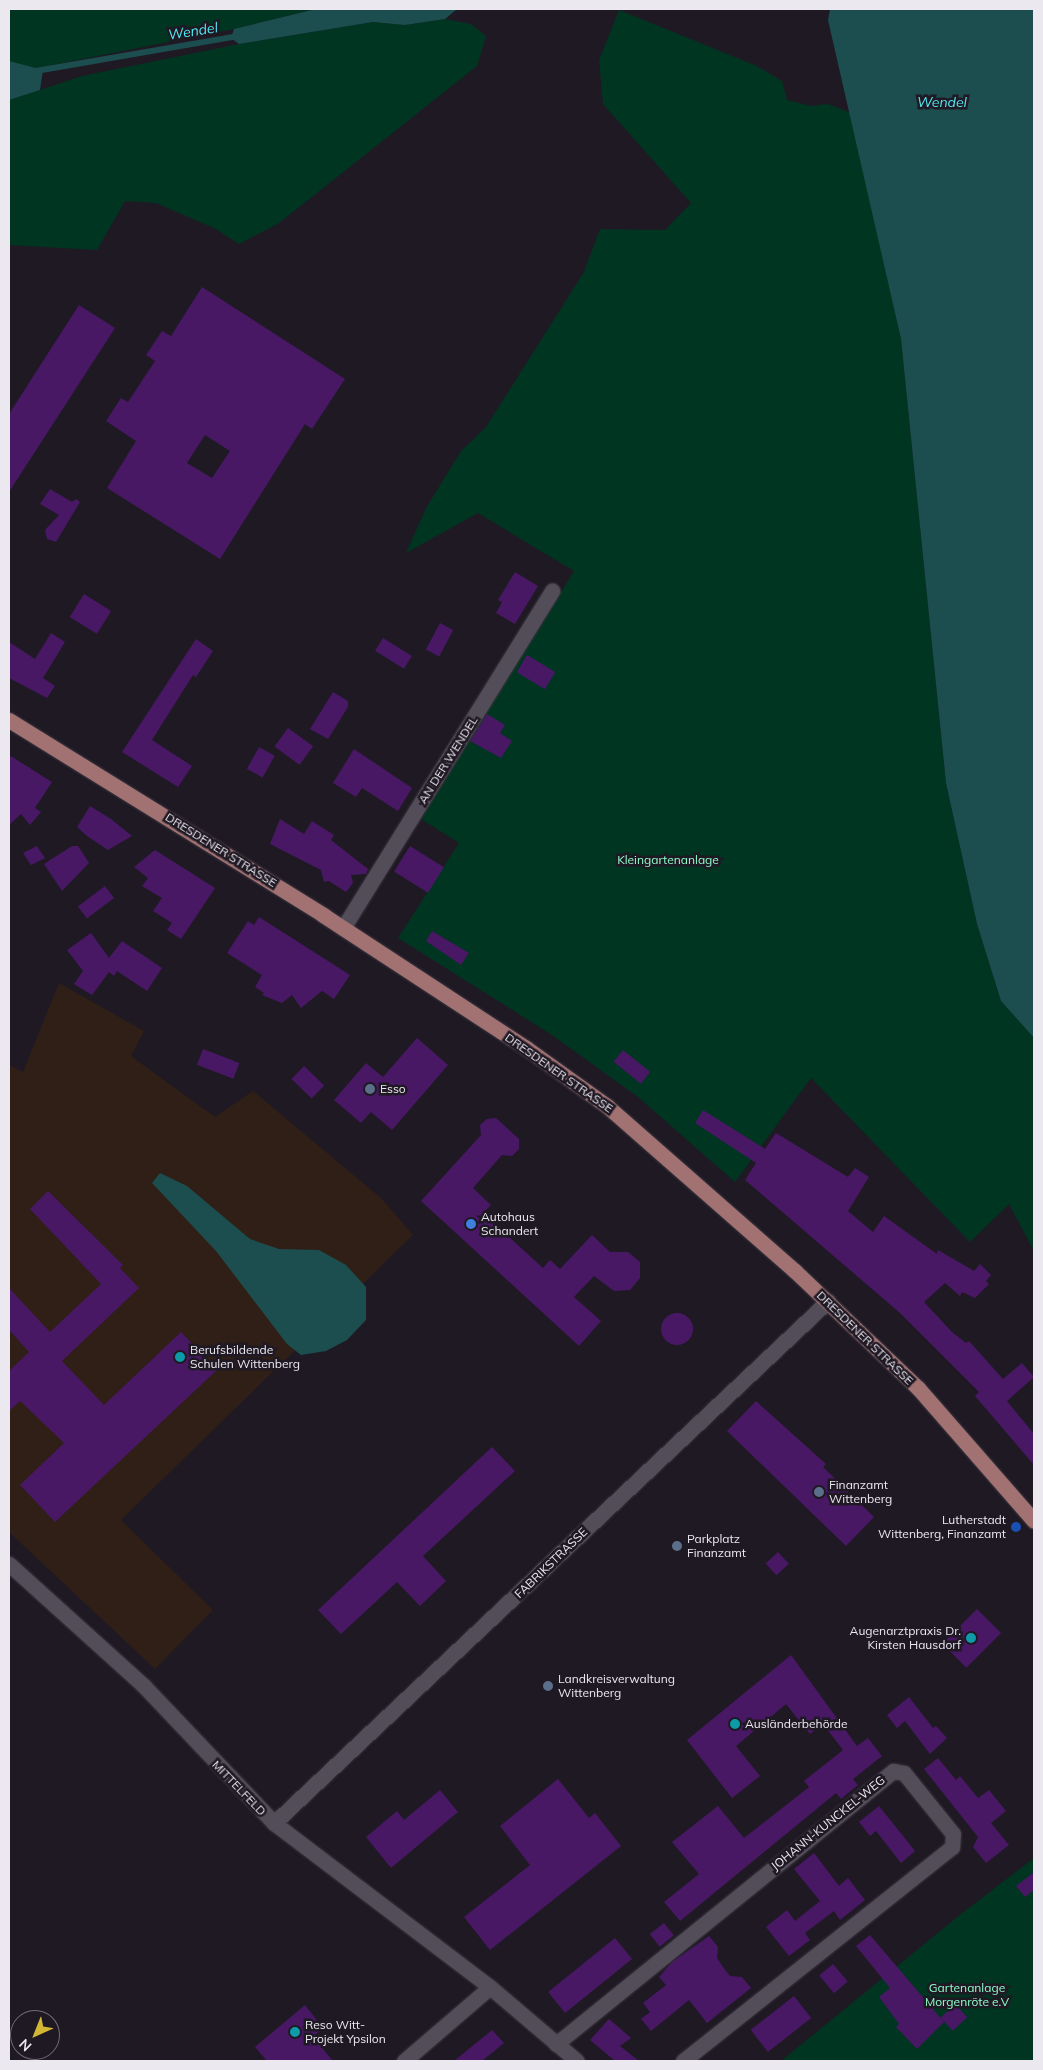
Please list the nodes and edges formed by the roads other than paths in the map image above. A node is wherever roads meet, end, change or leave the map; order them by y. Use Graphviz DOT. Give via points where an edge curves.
graph roads {
  1 [pos="552,591"];
  2 [pos="9,720"];
  3 [pos="343,928"];
  4 [pos="828,1301"];
  5 [pos="1034,1520"];
  6 [pos="9,1564"];
  7 [pos="274,1823"];
  8 [pos="490,1988"];
  9 [pos="556,2044"];
  10 [pos="404,2061"];
  11 [pos="577,2061"];
  12 [pos="683,2061"];
  1 -- 3 [label="street, AN DER WENDEL"];
  2 -- 3 [label="main road, DRESDENER STRASSE" via="72,756"];
  3 -- 4 [label="main road, DRESDENER STRASSE" via="594,1096"];
  4 -- 5 [label="main road, DRESDENER STRASSE" via="933,1403"];
  4 -- 7 [label="street, FABRIKSTRASSE"];
  6 -- 7 [label="street, MITTELFELD" via="144,1686"];
  7 -- 8 [label="street, MITTELFELD"];
  8 -- 9 [label="street, MITTELFELD"];
  8 -- 10 [label="street"];
  9 -- 11 [label="street, MITTELFELD"];
  9 -- 12 [label="street, JOHANN-KUNCKEL-WEG" via="893,1771 904,1773 953,1834 952,1847"];
}
